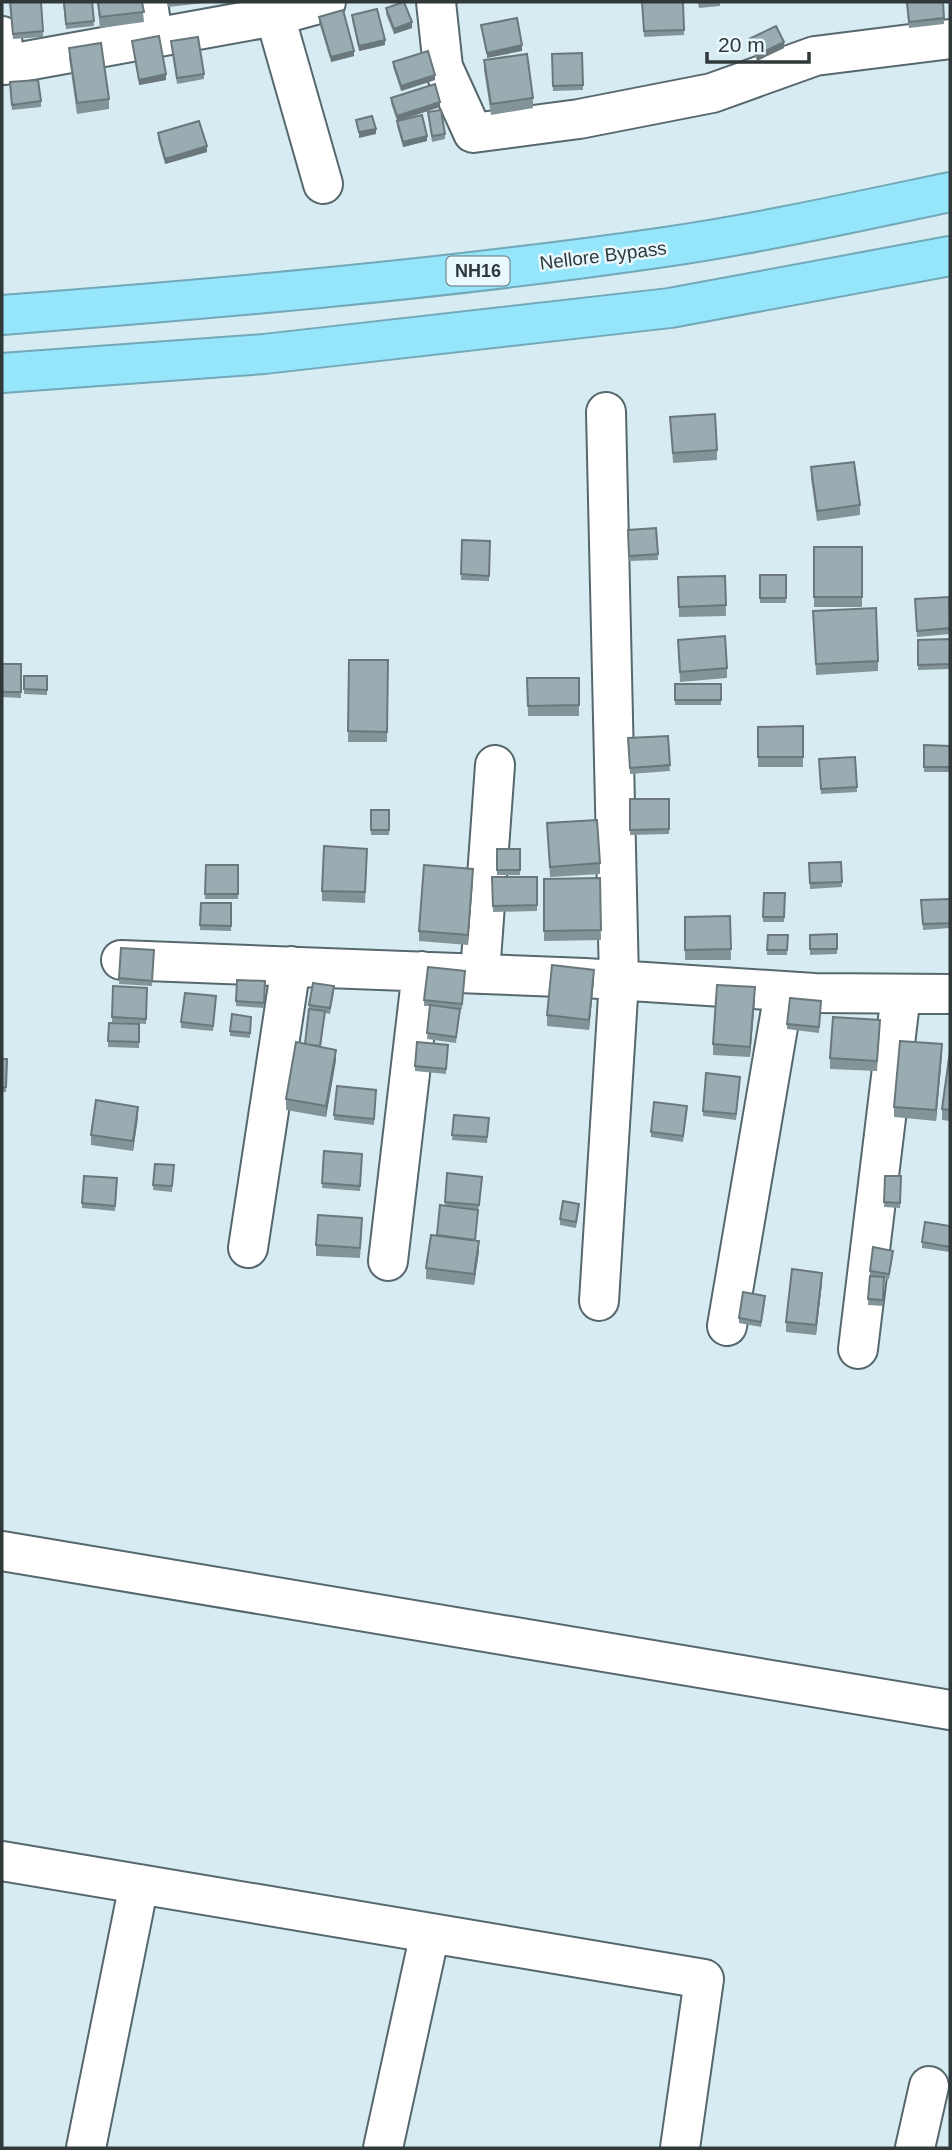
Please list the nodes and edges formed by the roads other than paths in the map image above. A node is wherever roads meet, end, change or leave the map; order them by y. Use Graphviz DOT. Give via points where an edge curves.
graph roads {
  1 [pos="326,2"];
  2 [pos="436,2"];
  3 [pos="275,16"];
  4 [pos="151,20"];
  5 [pos="2,36"];
  6 [pos="950,39"];
  7 [pos="323,184"];
  8 [pos="950,192"];
  9 [pos="950,256"];
  10 [pos="2,315"];
  11 [pos="2,373"];
  12 [pos="606,412"];
  13 [pos="495,765"];
  14 [pos="121,960"];
  15 [pos="291,966"];
  16 [pos="422,971"];
  17 [pos="480,974"];
  18 [pos="619,980"];
  19 [pos="784,992"];
  20 [pos="901,994"];
  21 [pos="950,994"];
  22 [pos="248,1248"];
  23 [pos="388,1261"];
  24 [pos="599,1301"];
  25 [pos="727,1326"];
  26 [pos="858,1349"];
  27 [pos="2,1551"];
  28 [pos="950,1710"];
  29 [pos="2,1861"];
  30 [pos="139,1884"];
  31 [pos="430,1933"];
  32 [pos="929,2086"];
  33 [pos="86,2148"];
  34 [pos="383,2148"];
  35 [pos="680,2148"];
  36 [pos="915,2148"];
  1 -- 3 [label="street"];
  2 -- 6 [label="street" via="443,67 473,133 579,119 712,93 815,56"];
  3 -- 4 [label="street"];
  3 -- 7 [label="street"];
  4 -- 5 [label="street" via="5,65"];
  8 -- 10 [label="highway, Nellore Bypass / NH16" via="664,247 337,288"];
  9 -- 11 [label="highway" via="670,308 264,354"];
  12 -- 18 [label="street"];
  13 -- 17 [label="street"];
  14 -- 15 [label="street"];
  15 -- 16 [label="street"];
  15 -- 22 [label="street"];
  16 -- 17 [label="street"];
  16 -- 23 [label="street"];
  17 -- 18 [label="street"];
  18 -- 19 [label="street"];
  18 -- 24 [label="street"];
  19 -- 20 [label="street"];
  19 -- 25 [label="street"];
  20 -- 21 [label="street"];
  20 -- 26 [label="street"];
  27 -- 28 [label="street"];
  29 -- 30 [label="street"];
  30 -- 31 [label="street"];
  30 -- 33 [label="street"];
  31 -- 34 [label="street"];
  31 -- 35 [label="street" via="704,1979"];
  32 -- 36 [label="street"];
}
